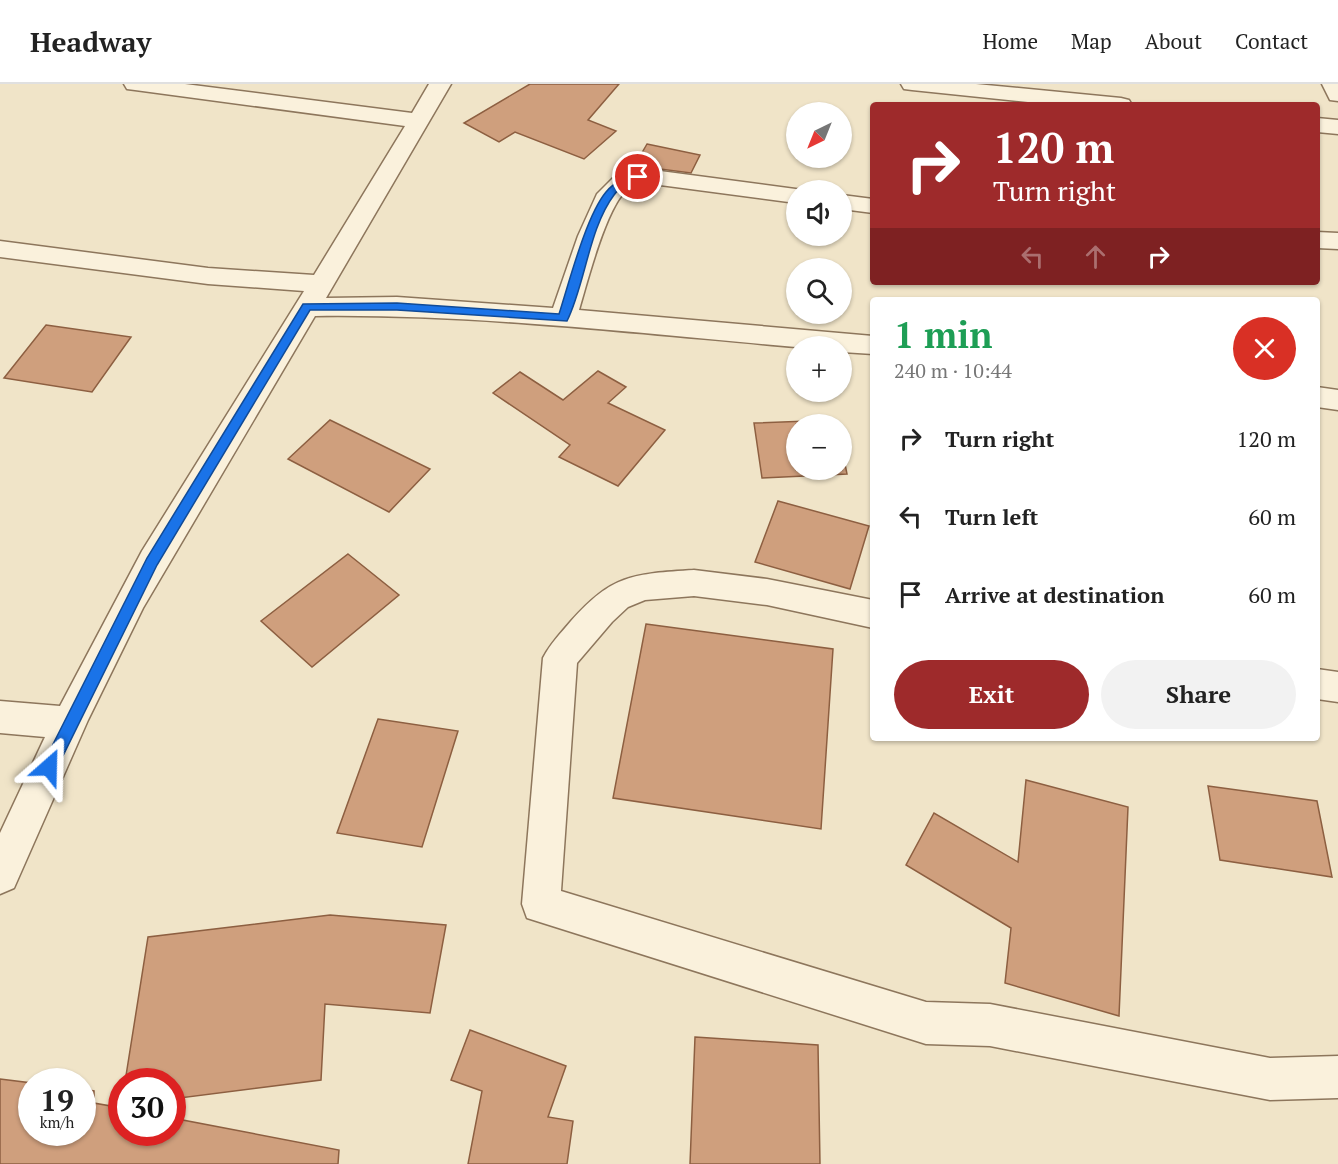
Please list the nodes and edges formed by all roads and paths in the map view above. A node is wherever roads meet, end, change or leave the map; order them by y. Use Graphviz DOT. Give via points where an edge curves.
graph roads {
  1 [pos="135,84"];
  2 [pos="440,84"];
  3 [pos="912,84"];
  4 [pos="1333,84"];
  5 [pos="1338,94"];
  6 [pos="1091,102"];
  7 [pos="420,120"];
  8 [pos="1320,125"];
  9 [pos="1338,127"];
  10 [pos="786,195"];
  11 [pos="852,203"];
  12 [pos="870,206"];
  13 [pos="1320,240"];
  14 [pos="1338,241"];
  15 [pos="0,249"];
  16 [pos="33,253"];
  17 [pos="0,270"];
  18 [pos="314,295"];
  19 [pos="563,318"];
  20 [pos="870,345"];
  21 [pos="1320,397"];
  22 [pos="1338,400"];
  23 [pos="870,613"];
  24 [pos="1320,684"];
  25 [pos="1338,687"];
  26 [pos="0,717"];
  27 [pos="69,723"];
  28 [pos="0,875"];
  29 [pos="1338,1077"];
  1 -- 7 [label="street"];
  2 -- 7 [label="street"];
  3 -- 6 [label="street"];
  4 -- 5 [label="street"];
  7 -- 18 [label="street"];
  8 -- 9 [label="street"];
  10 -- 19 [label="street" via="660,178 638,177 621,183 609,194 590,236"];
  11 -- 12 [label="street"];
  13 -- 14 [label="street"];
  15 -- 16 [label="street"];
  16 -- 17 [label="street"];
  16 -- 18 [label="street" via="208,276"];
  18 -- 19 [label="street" via="397,306"];
  18 -- 27 [label="street" via="152,562"];
  19 -- 20 [label="street"];
  21 -- 22 [label="street"];
  23 -- 29 [label="street" via="767,592 694,583 643,587 617,597 600,612 560,658 541,904 926,1023 990,1025 1270,1078"];
  24 -- 25 [label="street"];
  26 -- 27 [label="street"];
  27 -- 28 [label="street"];
}
